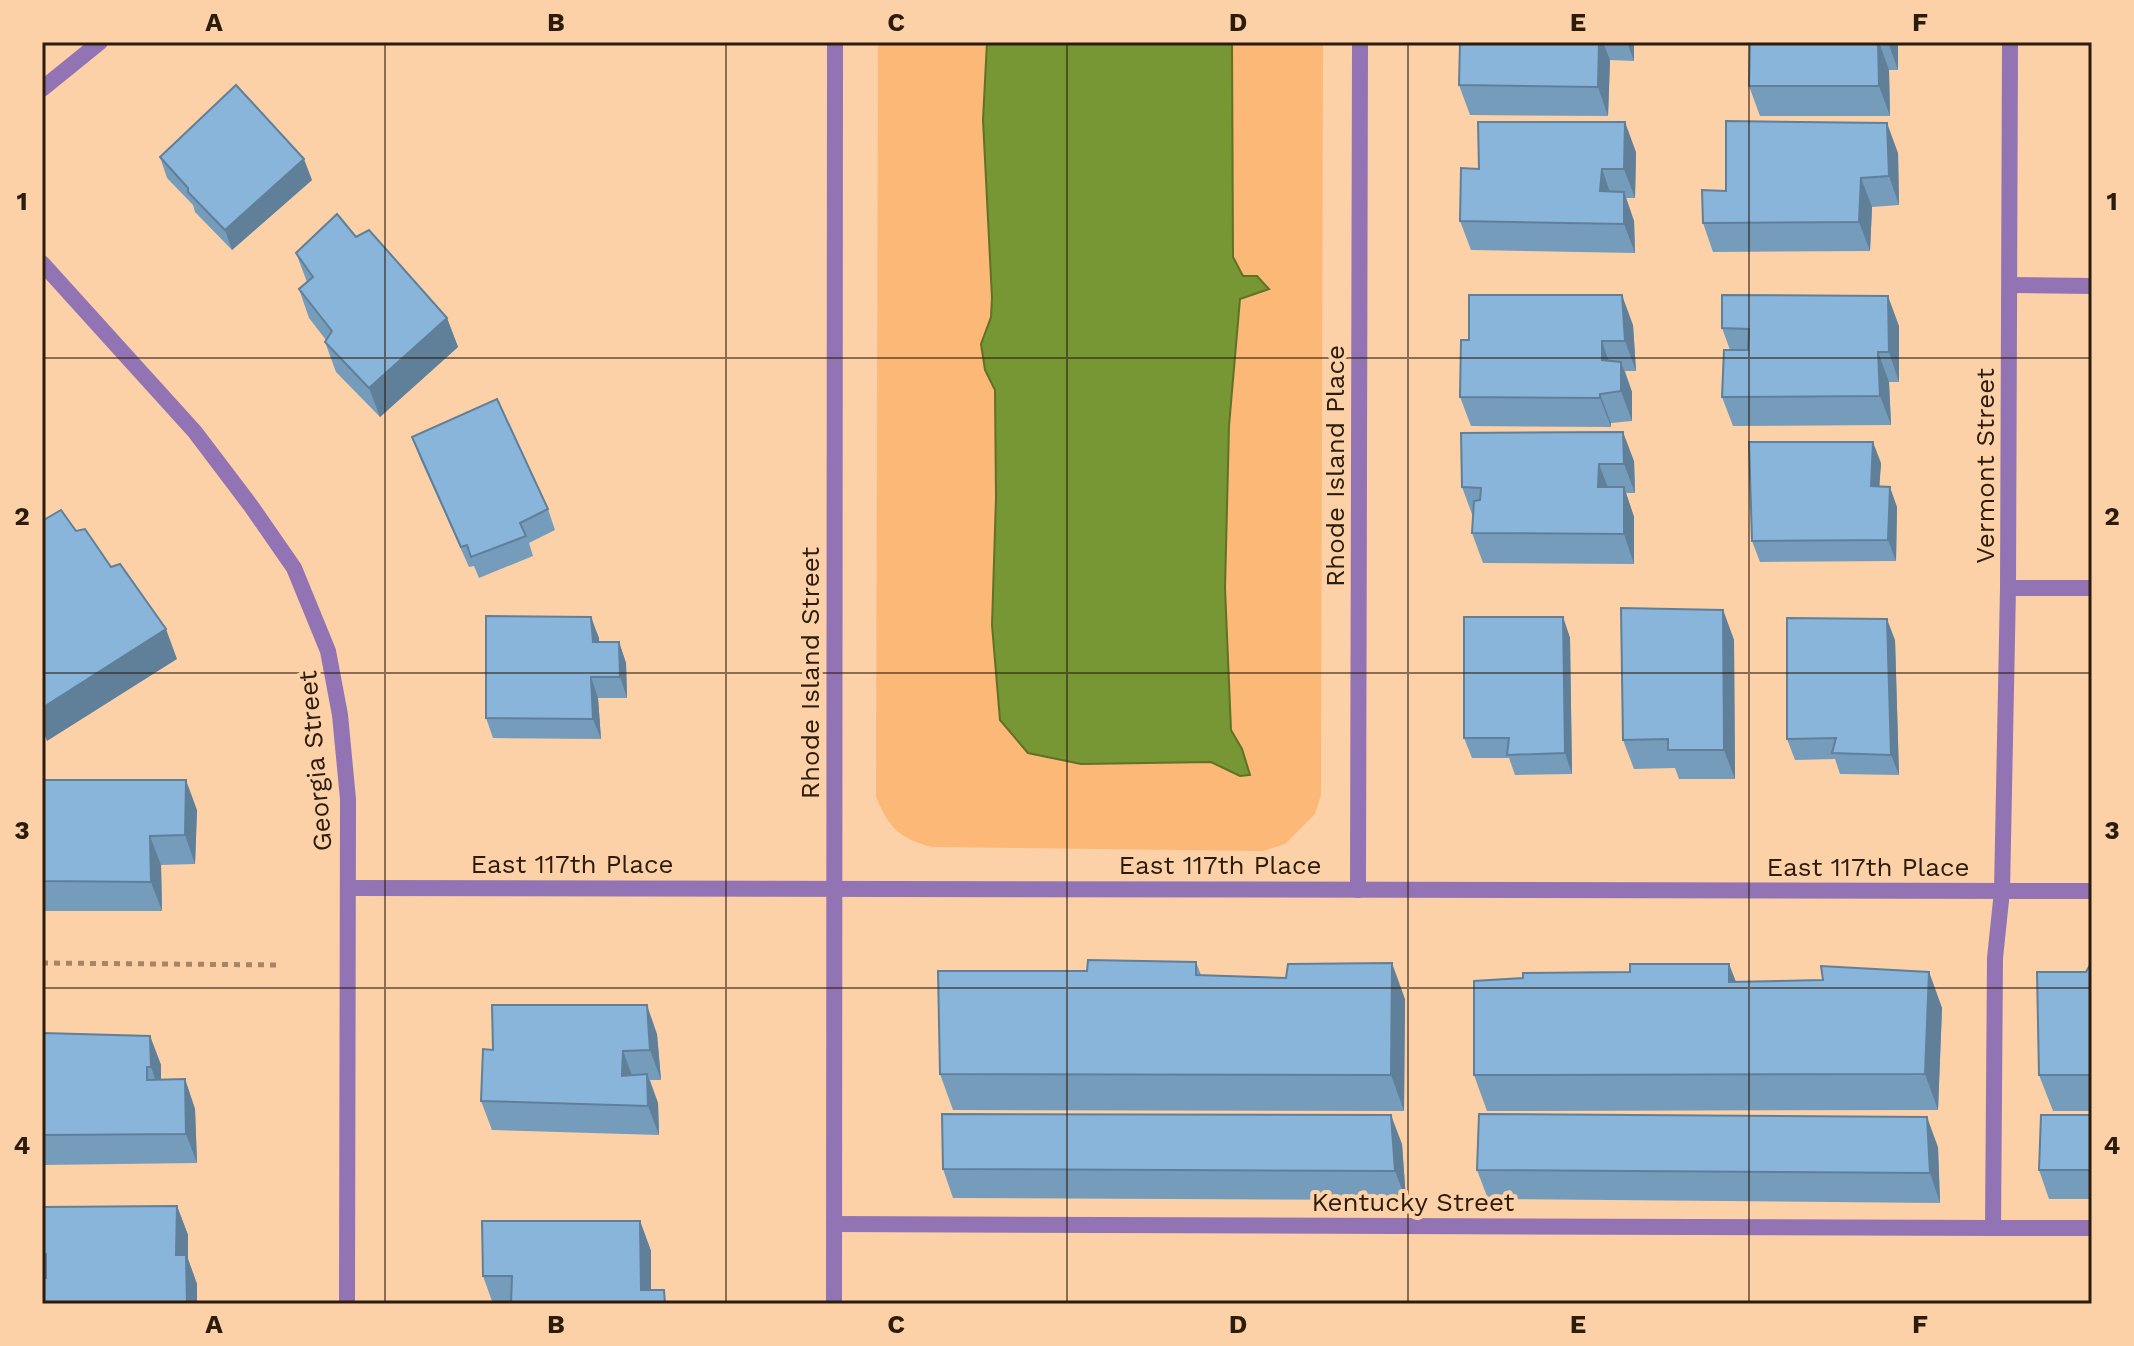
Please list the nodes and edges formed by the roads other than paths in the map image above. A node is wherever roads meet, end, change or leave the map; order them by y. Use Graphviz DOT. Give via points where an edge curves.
graph roads {
  1 [pos="100,42"];
  2 [pos="835,42"];
  3 [pos="1360,42"];
  4 [pos="2010,42"];
  5 [pos="42,89"];
  6 [pos="42,263"];
  7 [pos="2010,285"];
  8 [pos="2092,286"];
  9 [pos="2008,588"];
  10 [pos="2092,588"];
  11 [pos="349,888"];
  12 [pos="834,889"];
  13 [pos="1358,890"];
  14 [pos="2002,891"];
  15 [pos="2092,891"];
  16 [pos="834,1224"];
  17 [pos="1993,1228"];
  18 [pos="2092,1228"];
  19 [pos="347,1304"];
  20 [pos="834,1304"];
  1 -- 5 [label="street"];
  2 -- 12 [label="street, Rhode Island Street"];
  3 -- 13 [label="street, Rhode Island Place"];
  4 -- 7 [label="street, Vermont Street"];
  6 -- 11 [label="street, Georgia Street" via="195,432 294,568 328,651 340,715"];
  7 -- 8 [label="street"];
  7 -- 9 [label="street, Vermont Street"];
  9 -- 10 [label="street"];
  9 -- 14 [label="street, Vermont Street"];
  11 -- 12 [label="street, East 117th Place"];
  11 -- 19 [label="street, Georgia Street"];
  12 -- 13 [label="street, East 117th Place"];
  12 -- 16 [label="street, Rhode Island Street"];
  13 -- 14 [label="street, East 117th Place"];
  14 -- 15 [label="street, East 117th Place"];
  14 -- 17 [label="street, Vermont Street" via="1995,958"];
  16 -- 17 [label="street, Kentucky Street"];
  16 -- 20 [label="street, Rhode Island Street"];
  17 -- 18 [label="street, Kentucky Street"];
}
